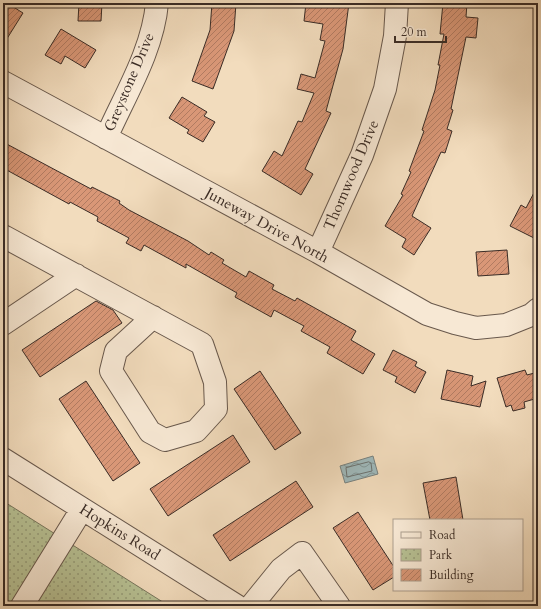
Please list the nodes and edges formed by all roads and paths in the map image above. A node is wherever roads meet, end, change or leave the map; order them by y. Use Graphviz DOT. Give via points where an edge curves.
graph roads {
  1 [pos="157,3"];
  2 [pos="397,3"];
  3 [pos="3,82"];
  4 [pos="106,138"];
  5 [pos="3,236"];
  6 [pos="318,252"];
  7 [pos="76,275"];
  8 [pos="538,309"];
  9 [pos="153,317"];
  10 [pos="3,324"];
  11 [pos="3,459"];
  12 [pos="82,509"];
  13 [pos="22,606"];
  14 [pos="237,606"];
  15 [pos="251,606"];
  16 [pos="339,606"];
  1 -- 4 [label="street, Greystone Drive" via="146,50"];
  2 -- 6 [label="street, Thornwood Drive" via="395,36 385,89 362,155"];
  3 -- 4 [label="street, Juneway Drive North"];
  4 -- 6 [label="street, Juneway Drive North"];
  5 -- 7 [label="street"];
  6 -- 8 [label="street, Juneway Drive North" via="427,314 455,323 476,328 506,325 531,315"];
  7 -- 9 [label="street"];
  7 -- 10 [label="street"];
  9 -- 9 [label="street" via="202,344 215,382 216,409 196,431 165,440 150,432 111,371 116,351"];
  11 -- 12 [label="street, Hopkins Road"];
  12 -- 13 [label="street"];
  12 -- 14 [label="street, Hopkins Road"];
  15 -- 16 [label="street" via="281,568 302,553"];
}
